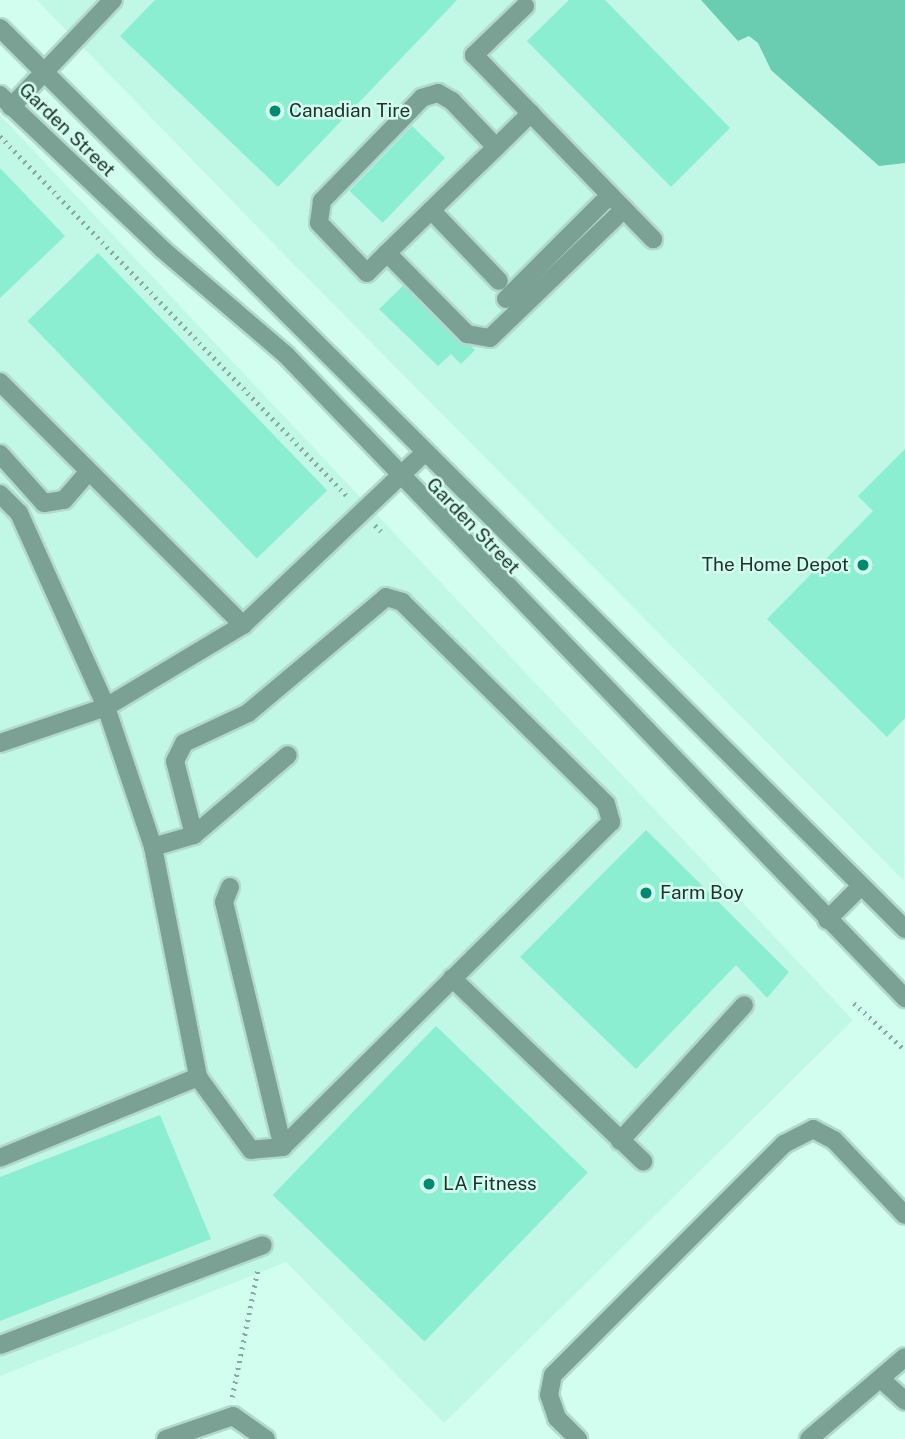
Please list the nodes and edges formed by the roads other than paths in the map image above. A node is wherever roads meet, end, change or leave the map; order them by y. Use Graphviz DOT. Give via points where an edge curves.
graph roads {
  1 [pos="113,0"];
  2 [pos="525,6"];
  3 [pos="0,28"];
  4 [pos="43,71"];
  5 [pos="5,101"];
  6 [pos="531,113"];
  7 [pos="496,147"];
  8 [pos="610,195"];
  9 [pos="624,209"];
  10 [pos="431,210"];
  11 [pos="653,239"];
  12 [pos="387,253"];
  13 [pos="499,281"];
  14 [pos="506,299"];
  15 [pos="0,383"];
  16 [pos="0,454"];
  17 [pos="423,454"];
  18 [pos="87,474"];
  19 [pos="399,479"];
  20 [pos="0,494"];
  21 [pos="243,625"];
  22 [pos="106,707"];
  23 [pos="0,743"];
  24 [pos="288,755"];
  25 [pos="194,835"];
  26 [pos="153,847"];
  27 [pos="861,886"];
  28 [pos="230,887"];
  29 [pos="827,920"];
  30 [pos="905,929"];
  31 [pos="452,978"];
  32 [pos="905,998"];
  33 [pos="744,1005"];
  34 [pos="198,1077"];
  35 [pos="620,1141"];
  36 [pos="283,1147"];
  37 [pos="0,1158"];
  38 [pos="643,1161"];
  39 [pos="905,1215"];
  40 [pos="263,1245"];
  41 [pos="0,1345"];
  42 [pos="905,1357"];
  43 [pos="883,1381"];
  44 [pos="905,1401"];
  45 [pos="166,1439"];
  46 [pos="266,1439"];
  47 [pos="578,1439"];
  48 [pos="809,1439"];
  1 -- 4 [label="street"];
  2 -- 6 [label="street" via="474,55"];
  3 -- 4 [label="street, Garden Street"];
  4 -- 5 [label="street"];
  4 -- 17 [label="street, Garden Street"];
  5 -- 19 [label="street, Garden Street" via="286,355"];
  6 -- 7 [label="street"];
  6 -- 8 [label="street"];
  7 -- 10 [label="street"];
  7 -- 12 [label="street" via="438,93 422,98 373,145 322,201 319,223 367,273"];
  8 -- 9 [label="street"];
  8 -- 14 [label="street"];
  9 -- 11 [label="street"];
  9 -- 12 [label="street" via="490,338 467,334"];
  10 -- 12 [label="street"];
  10 -- 13 [label="street"];
  15 -- 18 [label="street"];
  16 -- 18 [label="street" via="44,503 64,499"];
  17 -- 19 [label="street"];
  17 -- 27 [label="street, Garden Street"];
  18 -- 21 [label="street"];
  19 -- 21 [label="street"];
  19 -- 29 [label="street, Garden Street"];
  20 -- 22 [label="street" via="19,513"];
  21 -- 22 [label="street"];
  22 -- 23 [label="street"];
  22 -- 26 [label="street"];
  24 -- 25 [label="street"];
  25 -- 26 [label="street"];
  25 -- 31 [label="street" via="175,761 184,743 248,713 386,597 402,602 606,804 611,822"];
  26 -- 34 [label="street"];
  27 -- 29 [label="street"];
  27 -- 30 [label="street, Garden Street"];
  28 -- 36 [label="street" via="223,902"];
  29 -- 32 [label="street, Garden Street"];
  31 -- 35 [label="street"];
  31 -- 36 [label="street"];
  33 -- 35 [label="street"];
  34 -- 36 [label="street" via="251,1150"];
  34 -- 37 [label="street"];
  35 -- 38 [label="street"];
  39 -- 47 [label="street" via="834,1140 813,1129 784,1144 552,1375 550,1395 557,1418"];
  40 -- 41 [label="street"];
  42 -- 43 [label="street"];
  43 -- 44 [label="street"];
  43 -- 48 [label="street"];
  45 -- 46 [label="street" via="227,1418"];
}
